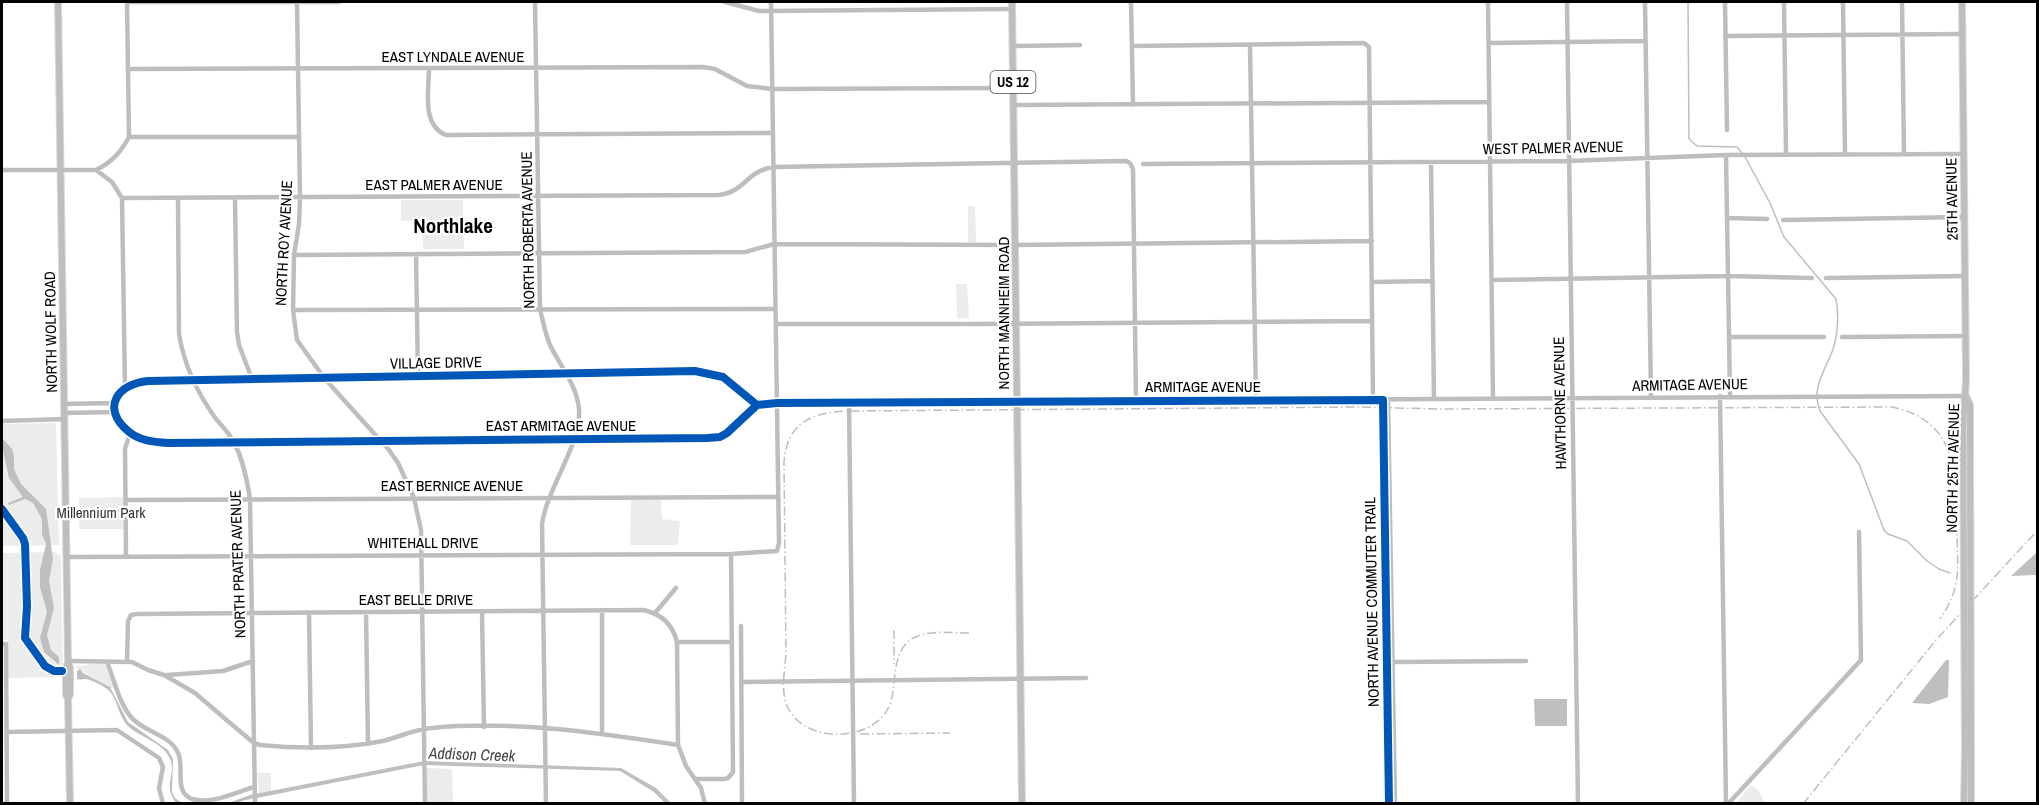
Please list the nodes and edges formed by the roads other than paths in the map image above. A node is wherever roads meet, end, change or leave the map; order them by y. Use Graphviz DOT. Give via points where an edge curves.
graph roads {
  1 [pos="58,2"];
  2 [pos="127,2"];
  3 [pos="297,2"];
  4 [pos="339,2"];
  5 [pos="535,2"];
  6 [pos="725,2"];
  7 [pos="771,2"];
  8 [pos="1012,2"];
  9 [pos="1131,2"];
  10 [pos="1488,2"];
  11 [pos="1567,2"];
  12 [pos="1645,2"];
  13 [pos="1725,2"];
  14 [pos="1784,2"];
  15 [pos="1843,2"];
  16 [pos="1902,2"];
  17 [pos="1962,2"];
  18 [pos="1012,9"];
  19 [pos="771,11"];
  20 [pos="1843,34"];
  21 [pos="1903,34"];
  22 [pos="1962,34"];
  23 [pos="1784,35"];
  24 [pos="1725,36"];
  25 [pos="1646,41"];
  26 [pos="1568,42"];
  27 [pos="1489,43"];
  28 [pos="1080,45"];
  29 [pos="1250,45"];
  30 [pos="1012,46"];
  31 [pos="1132,46"];
  32 [pos="297,68"];
  33 [pos="429,68"];
  34 [pos="128,69"];
  35 [pos="535,69"];
  36 [pos="1013,88"];
  37 [pos="772,89"];
  38 [pos="1489,102"];
  39 [pos="1370,103"];
  40 [pos="1251,104"];
  41 [pos="1014,105"];
  42 [pos="1133,105"];
  43 [pos="1727,130"];
  44 [pos="773,133"];
  45 [pos="537,134"];
  46 [pos="129,137"];
  47 [pos="299,137"];
  48 [pos="1786,154"];
  49 [pos="1845,154"];
  50 [pos="1904,154"];
  51 [pos="1964,154"];
  52 [pos="1726,155"];
  53 [pos="1648,158"];
  54 [pos="1569,160"];
  55 [pos="1490,161"];
  56 [pos="1431,162"];
  57 [pos="1015,163"];
  58 [pos="1371,163"];
  59 [pos="1143,164"];
  60 [pos="1252,164"];
  61 [pos="773,167"];
  62 [pos="2,170"];
  63 [pos="96,170"];
  64 [pos="61,171"];
  65 [pos="538,196"];
  66 [pos="122,198"];
  67 [pos="178,198"];
  68 [pos="235,198"];
  69 [pos="300,198"];
  70 [pos="1964,217"];
  71 [pos="1727,218"];
  72 [pos="1767,219"];
  73 [pos="1784,220"];
  74 [pos="1372,241"];
  75 [pos="1253,243"];
  76 [pos="774,244"];
  77 [pos="1135,244"];
  78 [pos="1016,245"];
  79 [pos="538,253"];
  80 [pos="416,254"];
  81 [pos="294,255"];
  82 [pos="1728,276"];
  83 [pos="1965,276"];
  84 [pos="1649,278"];
  85 [pos="1812,278"];
  86 [pos="1826,278"];
  87 [pos="1570,279"];
  88 [pos="1493,280"];
  89 [pos="1433,281"];
  90 [pos="1372,282"];
  91 [pos="540,309"];
  92 [pos="775,309"];
  93 [pos="293,310"];
  94 [pos="417,310"];
  95 [pos="1372,321"];
  96 [pos="1254,322"];
  97 [pos="1136,323"];
  98 [pos="776,324"];
  99 [pos="1017,324"];
  100 [pos="1966,336"];
  101 [pos="1729,337"];
  102 [pos="1824,337"];
  103 [pos="1842,337"];
  104 [pos="566,374"];
  105 [pos="418,377"];
  106 [pos="325,378"];
  107 [pos="193,380"];
  108 [pos="252,380"];
  109 [pos="125,388"];
  110 [pos="1720,396"];
  111 [pos="1730,396"];
  112 [pos="1966,396"];
  113 [pos="1651,397"];
  114 [pos="1572,398"];
  115 [pos="1434,399"];
  116 [pos="1493,399"];
  117 [pos="1256,400"];
  118 [pos="1373,400"];
  119 [pos="1388,400"];
  120 [pos="1136,401"];
  121 [pos="849,402"];
  122 [pos="114,403"];
  123 [pos="777,403"];
  124 [pos="1017,403"];
  125 [pos="64,404"];
  126 [pos="757,405"];
  127 [pos="114,412"];
  128 [pos="64,416"];
  129 [pos="2,421"];
  130 [pos="130,433"];
  131 [pos="573,439"];
  132 [pos="380,441"];
  133 [pos="234,442"];
  134 [pos="549,497"];
  135 [pos="778,497"];
  136 [pos="414,498"];
  137 [pos="250,499"];
  138 [pos="126,500"];
  139 [pos="1859,532"];
  140 [pos="543,554"];
  141 [pos="731,554"];
  142 [pos="422,555"];
  143 [pos="126,556"];
  144 [pos="251,556"];
  145 [pos="67,557"];
  146 [pos="676,588"];
  147 [pos="602,610"];
  148 [pos="543,611"];
  149 [pos="423,612"];
  150 [pos="482,612"];
  151 [pos="252,613"];
  152 [pos="309,613"];
  153 [pos="366,613"];
  154 [pos="655,613"];
  155 [pos="741,626"];
  156 [pos="677,642"];
  157 [pos="731,642"];
  158 [pos="4,644"];
  159 [pos="252,661"];
  160 [pos="1526,661"];
  161 [pos="68,662"];
  162 [pos="107,662"];
  163 [pos="128,662"];
  164 [pos="1394,662"];
  165 [pos="164,675"];
  166 [pos="1086,678"];
  167 [pos="1021,679"];
  168 [pos="852,681"];
  169 [pos="741,682"];
  170 [pos="4,701"];
  171 [pos="484,727"];
  172 [pos="545,728"];
  173 [pos="424,729"];
  174 [pos="68,731"];
  175 [pos="7,732"];
  176 [pos="602,734"];
  177 [pos="254,743"];
  178 [pos="368,744"];
  179 [pos="678,745"];
  180 [pos="311,748"];
  181 [pos="4,758"];
  182 [pos="1968,762"];
  183 [pos="695,779"];
  184 [pos="254,790"];
  185 [pos="255,802"];
  186 [pos="7,804"];
  187 [pos="70,804"];
  188 [pos="163,804"];
  189 [pos="425,804"];
  190 [pos="546,804"];
  191 [pos="705,804"];
  192 [pos="742,804"];
  193 [pos="854,804"];
  194 [pos="1022,804"];
  195 [pos="1395,804"];
  196 [pos="1578,804"];
  197 [pos="1727,804"];
  198 [pos="1964,804"];
  199 [pos="1971,804"];
  1 -- 64 [label="main road, NORTH WOLF ROAD"];
  2 -- 3 [label="street"];
  2 -- 34 [label="street"];
  3 -- 4 [label="street"];
  3 -- 32 [label="street, NORTH ROY AVENUE"];
  5 -- 35 [label="street, NORTH ROBERTA AVENUE"];
  6 -- 19 [label="street"];
  7 -- 19 [label="street"];
  8 -- 18 [label="main road, NORTH MANNHEIM ROAD / US 12"];
  9 -- 31 [label="street"];
  10 -- 27 [label="street"];
  11 -- 26 [label="street, HAWTHORNE AVENUE"];
  12 -- 25 [label="street"];
  13 -- 24 [label="street"];
  14 -- 23 [label="street"];
  15 -- 20 [label="street"];
  16 -- 21 [label="street"];
  17 -- 22 [label="main road, 25TH AVENUE"];
  18 -- 19 [label="street"];
  18 -- 30 [label="main road, NORTH MANNHEIM ROAD / US 12"];
  19 -- 37 [label="street"];
  20 -- 21 [label="street"];
  20 -- 23 [label="street"];
  20 -- 49 [label="street"];
  21 -- 22 [label="street"];
  21 -- 50 [label="street"];
  22 -- 51 [label="main road, 25TH AVENUE"];
  23 -- 24 [label="street"];
  23 -- 48 [label="street"];
  24 -- 43 [label="street"];
  25 -- 26 [label="street"];
  25 -- 53 [label="street"];
  26 -- 27 [label="street"];
  26 -- 54 [label="street, HAWTHORNE AVENUE"];
  27 -- 38 [label="street"];
  28 -- 30 [label="street"];
  29 -- 31 [label="street"];
  29 -- 39 [label="street" via="1364,43 1369,47"];
  29 -- 40 [label="street"];
  30 -- 36 [label="main road, NORTH MANNHEIM ROAD / US 12"];
  31 -- 42 [label="street"];
  32 -- 33 [label="street, EAST LYNDALE AVENUE"];
  32 -- 34 [label="street, EAST LYNDALE AVENUE"];
  32 -- 47 [label="street, NORTH ROY AVENUE"];
  33 -- 35 [label="street, EAST LYNDALE AVENUE"];
  33 -- 45 [label="street" via="430,118 436,131 451,136"];
  34 -- 46 [label="street"];
  35 -- 37 [label="street, EAST LYNDALE AVENUE" via="703,67 747,86"];
  35 -- 45 [label="street, NORTH ROBERTA AVENUE"];
  36 -- 37 [label="street, EAST LYNDALE AVENUE"];
  36 -- 41 [label="main road, NORTH MANNHEIM ROAD / US 12"];
  37 -- 44 [label="street"];
  38 -- 39 [label="street"];
  38 -- 55 [label="street"];
  39 -- 40 [label="street"];
  39 -- 58 [label="street"];
  40 -- 42 [label="street"];
  40 -- 60 [label="street"];
  41 -- 42 [label="street"];
  41 -- 57 [label="main road, NORTH MANNHEIM ROAD / US 12"];
  44 -- 45 [label="street"];
  44 -- 61 [label="street"];
  45 -- 65 [label="street, NORTH ROBERTA AVENUE"];
  46 -- 47 [label="street"];
  46 -- 63 [label="street" via="114,158"];
  47 -- 69 [label="street, NORTH ROY AVENUE"];
  48 -- 49 [label="street, WEST PALMER AVENUE"];
  48 -- 52 [label="street, WEST PALMER AVENUE"];
  49 -- 50 [label="street, WEST PALMER AVENUE"];
  50 -- 51 [label="street, WEST PALMER AVENUE"];
  51 -- 70 [label="main road, 25TH AVENUE"];
  52 -- 53 [label="street, WEST PALMER AVENUE"];
  52 -- 71 [label="street"];
  53 -- 54 [label="street, WEST PALMER AVENUE"];
  53 -- 84 [label="street"];
  54 -- 55 [label="street, WEST PALMER AVENUE"];
  54 -- 87 [label="street, HAWTHORNE AVENUE"];
  55 -- 56 [label="street, WEST PALMER AVENUE"];
  55 -- 88 [label="street"];
  56 -- 58 [label="street, WEST PALMER AVENUE"];
  56 -- 89 [label="street"];
  57 -- 61 [label="street"];
  57 -- 77 [label="street" via="1131,164"];
  57 -- 78 [label="main road, NORTH MANNHEIM ROAD / US 12"];
  58 -- 60 [label="street, WEST PALMER AVENUE"];
  58 -- 74 [label="street"];
  59 -- 60 [label="street, WEST PALMER AVENUE"];
  60 -- 75 [label="street"];
  61 -- 65 [label="street, EAST PALMER AVENUE" via="762,169 730,194"];
  61 -- 76 [label="street"];
  62 -- 64 [label="street"];
  63 -- 64 [label="street"];
  63 -- 66 [label="street" via="112,182"];
  64 -- 125 [label="main road, NORTH WOLF ROAD"];
  65 -- 69 [label="street, EAST PALMER AVENUE"];
  65 -- 79 [label="street, NORTH ROBERTA AVENUE"];
  66 -- 67 [label="street, EAST PALMER AVENUE"];
  66 -- 109 [label="street"];
  67 -- 68 [label="street, EAST PALMER AVENUE"];
  67 -- 107 [label="street, NORTH PRATER AVENUE" via="179,334"];
  68 -- 69 [label="street, EAST PALMER AVENUE"];
  68 -- 108 [label="street" via="237,332"];
  69 -- 81 [label="street, NORTH ROY AVENUE"];
  70 -- 73 [label="street"];
  70 -- 83 [label="main road, 25TH AVENUE"];
  71 -- 72 [label="street"];
  71 -- 82 [label="street"];
  74 -- 75 [label="street"];
  74 -- 90 [label="street"];
  75 -- 77 [label="street"];
  75 -- 96 [label="street"];
  76 -- 78 [label="street"];
  76 -- 79 [label="street" via="745,252"];
  76 -- 92 [label="street"];
  77 -- 78 [label="street"];
  77 -- 97 [label="street"];
  78 -- 99 [label="main road, NORTH MANNHEIM ROAD / US 12"];
  79 -- 80 [label="street"];
  79 -- 91 [label="street, NORTH ROBERTA AVENUE"];
  80 -- 81 [label="street"];
  80 -- 94 [label="street"];
  81 -- 93 [label="street, NORTH ROY AVENUE"];
  82 -- 84 [label="street"];
  82 -- 85 [label="street"];
  82 -- 101 [label="street"];
  83 -- 86 [label="street"];
  83 -- 100 [label="main road, 25TH AVENUE"];
  84 -- 87 [label="street"];
  84 -- 113 [label="street"];
  87 -- 88 [label="street"];
  87 -- 114 [label="street, HAWTHORNE AVENUE"];
  88 -- 116 [label="street"];
  89 -- 90 [label="street"];
  89 -- 115 [label="street"];
  90 -- 95 [label="street"];
  91 -- 92 [label="street"];
  91 -- 94 [label="street"];
  91 -- 104 [label="street, NORTH ROBERTA AVENUE" via="549,343"];
  92 -- 98 [label="street"];
  93 -- 94 [label="street"];
  93 -- 106 [label="street, NORTH ROY AVENUE" via="297,340"];
  94 -- 105 [label="street"];
  95 -- 96 [label="street"];
  95 -- 118 [label="street"];
  96 -- 97 [label="street"];
  96 -- 117 [label="street"];
  97 -- 99 [label="street"];
  97 -- 120 [label="street"];
  98 -- 99 [label="street"];
  98 -- 123 [label="street"];
  99 -- 124 [label="main road, NORTH MANNHEIM ROAD / US 12"];
  100 -- 103 [label="street"];
  100 -- 112 [label="main road, 25TH AVENUE"];
  101 -- 102 [label="street"];
  101 -- 111 [label="street"];
  104 -- 105 [label="street, VILLAGE DRIVE"];
  104 -- 126 [label="street, VILLAGE DRIVE" via="710,373 732,383"];
  104 -- 131 [label="street, NORTH ROBERTA AVENUE" via="579,408"];
  105 -- 106 [label="street, VILLAGE DRIVE"];
  106 -- 108 [label="street, VILLAGE DRIVE"];
  106 -- 132 [label="street, NORTH ROY AVENUE"];
  107 -- 108 [label="street, VILLAGE DRIVE"];
  107 -- 109 [label="street, VILLAGE DRIVE" via="138,382"];
  107 -- 133 [label="street, NORTH PRATER AVENUE"];
  109 -- 122 [label="street"];
  110 -- 111 [label="street, ARMITAGE AVENUE"];
  110 -- 113 [label="street, ARMITAGE AVENUE"];
  110 -- 197 [label="street"];
  111 -- 112 [label="street, ARMITAGE AVENUE"];
  112 -- 182 [label="main road, NORTH 25TH AVENUE, bridge" via="1970,405"];
  113 -- 114 [label="street, ARMITAGE AVENUE"];
  114 -- 116 [label="street, ARMITAGE AVENUE"];
  114 -- 196 [label="street, HAWTHORNE AVENUE"];
  115 -- 116 [label="street, ARMITAGE AVENUE"];
  115 -- 119 [label="street, ARMITAGE AVENUE"];
  117 -- 118 [label="street, ARMITAGE AVENUE"];
  117 -- 120 [label="street, ARMITAGE AVENUE"];
  118 -- 119 [label="street, ARMITAGE AVENUE"];
  119 -- 164 [label="street"];
  120 -- 124 [label="street, ARMITAGE AVENUE"];
  121 -- 123 [label="street"];
  121 -- 124 [label="street"];
  121 -- 168 [label="street"];
  122 -- 125 [label="street"];
  122 -- 127 [label="street"];
  123 -- 126 [label="street"];
  123 -- 135 [label="street"];
  124 -- 167 [label="main road, NORTH MANNHEIM ROAD / US 12"];
  125 -- 128 [label="main road, NORTH WOLF ROAD"];
  126 -- 131 [label="street, EAST ARMITAGE AVENUE" via="720,437"];
  127 -- 128 [label="street"];
  127 -- 130 [label="street"];
  128 -- 129 [label="street"];
  128 -- 145 [label="main road, NORTH WOLF ROAD"];
  130 -- 133 [label="street, EAST ARMITAGE AVENUE" via="152,441"];
  130 -- 138 [label="street" via="125,449"];
  131 -- 132 [label="street, EAST ARMITAGE AVENUE"];
  131 -- 134 [label="street, NORTH ROBERTA AVENUE"];
  132 -- 133 [label="street, EAST ARMITAGE AVENUE"];
  132 -- 136 [label="street, NORTH ROY AVENUE" via="398,463"];
  133 -- 137 [label="street, NORTH PRATER AVENUE"];
  134 -- 135 [label="street, EAST BERNICE AVENUE"];
  134 -- 136 [label="street, EAST BERNICE AVENUE"];
  134 -- 140 [label="street, NORTH ROBERTA AVENUE" via="542,524"];
  135 -- 141 [label="street, WHITEHALL DRIVE" via="777,551"];
  136 -- 137 [label="street, EAST BERNICE AVENUE"];
  136 -- 142 [label="street, NORTH ROY AVENUE"];
  137 -- 138 [label="street, EAST BERNICE AVENUE"];
  137 -- 144 [label="street, NORTH PRATER AVENUE"];
  138 -- 143 [label="street"];
  139 -- 197 [label="street" via="1861,660"];
  140 -- 141 [label="street, WHITEHALL DRIVE"];
  140 -- 142 [label="street, WHITEHALL DRIVE"];
  140 -- 148 [label="street, NORTH ROBERTA AVENUE"];
  141 -- 157 [label="street"];
  142 -- 144 [label="street, WHITEHALL DRIVE"];
  142 -- 149 [label="street, NORTH ROY AVENUE"];
  143 -- 144 [label="street, WHITEHALL DRIVE"];
  143 -- 145 [label="street, WHITEHALL DRIVE"];
  144 -- 151 [label="street, NORTH PRATER AVENUE"];
  145 -- 161 [label="main road, NORTH WOLF ROAD"];
  146 -- 154 [label="street"];
  147 -- 148 [label="street, EAST BELLE DRIVE"];
  147 -- 154 [label="street, EAST BELLE DRIVE"];
  147 -- 176 [label="street"];
  148 -- 150 [label="street, EAST BELLE DRIVE"];
  148 -- 172 [label="street, NORTH ROBERTA AVENUE"];
  149 -- 150 [label="street, EAST BELLE DRIVE"];
  149 -- 153 [label="street, EAST BELLE DRIVE"];
  149 -- 173 [label="street, NORTH ROY AVENUE"];
  150 -- 171 [label="street"];
  151 -- 152 [label="street, EAST BELLE DRIVE"];
  151 -- 159 [label="street, NORTH PRATER AVENUE"];
  151 -- 163 [label="street, EAST BELLE DRIVE" via="134,614 128,621"];
  152 -- 153 [label="street, EAST BELLE DRIVE"];
  152 -- 180 [label="street"];
  153 -- 178 [label="street"];
  154 -- 156 [label="street" via="670,623"];
  155 -- 169 [label="street"];
  156 -- 157 [label="street"];
  156 -- 179 [label="street"];
  157 -- 183 [label="street" via="732,775"];
  158 -- 170 [label="street"];
  159 -- 165 [label="street" via="214,672"];
  159 -- 177 [label="street, NORTH PRATER AVENUE"];
  160 -- 164 [label="street"];
  161 -- 162 [label="street"];
  161 -- 174 [label="main road, NORTH WOLF ROAD"];
  162 -- 163 [label="street"];
  162 -- 184 [label="street" via="132,718 178,752 181,786 186,795 196,800 214,800"];
  163 -- 165 [label="street"];
  164 -- 195 [label="street"];
  165 -- 177 [label="street" via="204,700"];
  166 -- 167 [label="street"];
  167 -- 168 [label="street"];
  167 -- 194 [label="main road, NORTH MANNHEIM ROAD / US 12"];
  168 -- 169 [label="street"];
  168 -- 193 [label="street"];
  169 -- 192 [label="street"];
  170 -- 175 [label="street"];
  171 -- 172 [label="street"];
  171 -- 173 [label="street"];
  172 -- 176 [label="street"];
  172 -- 190 [label="street, NORTH ROBERTA AVENUE"];
  173 -- 178 [label="street"];
  173 -- 189 [label="street, NORTH ROY AVENUE"];
  174 -- 175 [label="street"];
  174 -- 187 [label="main road, NORTH WOLF ROAD"];
  174 -- 188 [label="street" via="117,730 157,756 163,767 159,788"];
  175 -- 181 [label="street"];
  176 -- 179 [label="street"];
  177 -- 180 [label="street"];
  177 -- 184 [label="street, NORTH PRATER AVENUE"];
  178 -- 180 [label="street"];
  179 -- 183 [label="street"];
  181 -- 186 [label="street"];
  182 -- 198 [label="main road, NORTH 25TH AVENUE"];
  182 -- 199 [label="main road, NORTH 25TH AVENUE"];
  183 -- 191 [label="street"];
  184 -- 185 [label="street, NORTH PRATER AVENUE"];
}
